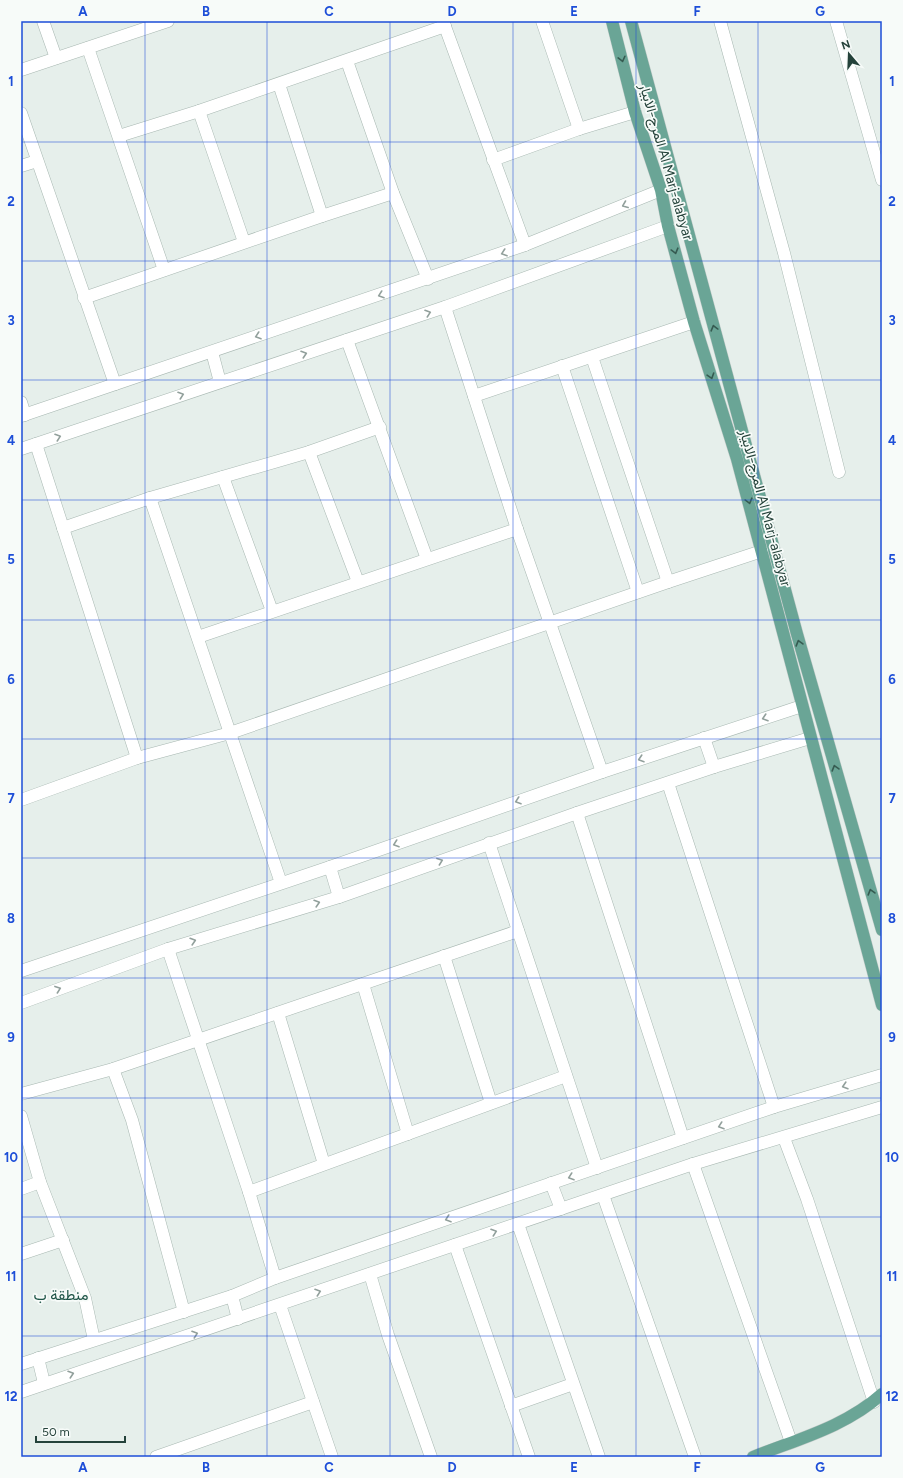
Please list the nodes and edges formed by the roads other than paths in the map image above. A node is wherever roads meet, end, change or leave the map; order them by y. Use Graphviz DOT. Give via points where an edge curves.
graph roads {
  1 [pos="43,21"];
  2 [pos="168,21"];
  3 [pos="542,21"];
  4 [pos="612,21"];
  5 [pos="631,21"];
  6 [pos="720,21"];
  7 [pos="836,21"];
  8 [pos="444,24"];
  9 [pos="88,48"];
  10 [pos="56,58"];
  11 [pos="347,61"];
  12 [pos="21,70"];
  13 [pos="279,84"];
  14 [pos="199,111"];
  15 [pos="635,112"];
  16 [pos="21,113"];
  17 [pos="579,129"];
  18 [pos="119,136"];
  19 [pos="37,160"];
  20 [pos="493,160"];
  21 [pos="21,166"];
  22 [pos="882,180"];
  23 [pos="661,190"];
  24 [pos="393,193"];
  25 [pos="322,216"];
  26 [pos="668,226"];
  27 [pos="244,242"];
  28 [pos="525,246"];
  29 [pos="164,270"];
  30 [pos="428,279"];
  31 [pos="84,298"];
  32 [pos="445,307"];
  33 [pos="694,322"];
  34 [pos="347,340"];
  35 [pos="212,352"];
  36 [pos="592,356"];
  37 [pos="562,366"];
  38 [pos="220,382"];
  39 [pos="114,384"];
  40 [pos="474,396"];
  41 [pos="21,402"];
  42 [pos="23,415"];
  43 [pos="380,427"];
  44 [pos="36,444"];
  45 [pos="21,449"];
  46 [pos="309,452"];
  47 [pos="839,472"];
  48 [pos="223,477"];
  49 [pos="150,498"];
  50 [pos="63,528"];
  51 [pos="517,529"];
  52 [pos="762,551"];
  53 [pos="427,559"];
  54 [pos="358,582"];
  55 [pos="668,582"];
  56 [pos="638,592"];
  57 [pos="272,611"];
  58 [pos="550,624"];
  59 [pos="198,637"];
  60 [pos="802,706"];
  61 [pos="230,733"];
  62 [pos="704,738"];
  63 [pos="810,738"];
  64 [pos="137,758"];
  65 [pos="714,767"];
  66 [pos="602,772"];
  67 [pos="668,783"];
  68 [pos="21,800"];
  69 [pos="578,813"];
  70 [pos="489,843"];
  71 [pos="330,867"];
  72 [pos="281,883"];
  73 [pos="339,897"];
  74 [pos="882,930"];
  75 [pos="518,931"];
  76 [pos="168,949"];
  77 [pos="444,956"];
  78 [pos="21,971"];
  79 [pos="363,984"];
  80 [pos="21,1003"];
  81 [pos="882,1006"];
  82 [pos="278,1013"];
  83 [pos="199,1040"];
  84 [pos="113,1069"];
  85 [pos="882,1075"];
  86 [pos="566,1076"];
  87 [pos="21,1094"];
  88 [pos="491,1103"];
  89 [pos="882,1107"];
  90 [pos="774,1108"];
  91 [pos="21,1116"];
  92 [pos="408,1134"];
  93 [pos="683,1138"];
  94 [pos="784,1138"];
  95 [pos="324,1164"];
  96 [pos="693,1164"];
  97 [pos="597,1168"];
  98 [pos="40,1182"];
  99 [pos="552,1183"];
  100 [pos="21,1188"];
  101 [pos="249,1192"];
  102 [pos="603,1195"];
  103 [pos="561,1209"];
  104 [pos="518,1224"];
  105 [pos="63,1240"];
  106 [pos="455,1245"];
  107 [pos="21,1254"];
  108 [pos="370,1274"];
  109 [pos="275,1278"];
  110 [pos="232,1296"];
  111 [pos="280,1305"];
  112 [pos="184,1312"];
  113 [pos="238,1319"];
  114 [pos="94,1340"];
  115 [pos="38,1358"];
  116 [pos="21,1364"];
  117 [pos="44,1383"];
  118 [pos="574,1384"];
  119 [pos="21,1392"];
  120 [pos="878,1398"];
  121 [pos="313,1402"];
  122 [pos="511,1406"];
  123 [pos="791,1442"];
  124 [pos="156,1457"];
  125 [pos="332,1457"];
  126 [pos="431,1457"];
  127 [pos="529,1457"];
  128 [pos="599,1457"];
  129 [pos="694,1457"];
  130 [pos="754,1457"];
  1 -- 10 [label="street"];
  2 -- 9 [label="street"];
  3 -- 17 [label="street"];
  4 -- 15 [label="main road, المرج-الابيار Al Marj-alabyar, one-way"];
  74 -- 5 [label="main road, المرج-الابيار Al Marj-alabyar, one-way" via="797,634"];
  6 -- 47 [label="street" via="784,252"];
  7 -- 22 [label="street"];
  8 -- 11 [label="street"];
  8 -- 20 [label="street"];
  9 -- 10 [label="street"];
  9 -- 18 [label="street"];
  10 -- 12 [label="street"];
  11 -- 13 [label="street"];
  11 -- 24 [label="street"];
  13 -- 14 [label="street"];
  13 -- 25 [label="street"];
  14 -- 18 [label="street"];
  14 -- 27 [label="street"];
  15 -- 17 [label="street"];
  15 -- 23 [label="main road, المرج-الابيار Al Marj-alabyar"];
  16 -- 19 [label="street"];
  17 -- 20 [label="street"];
  18 -- 29 [label="street"];
  19 -- 21 [label="street"];
  19 -- 31 [label="street"];
  20 -- 28 [label="street"];
  23 -- 26 [label="main road, المرج-الابيار Al Marj-alabyar"];
  23 -- 28 [label="street, one-way"];
  24 -- 25 [label="street"];
  24 -- 30 [label="street"];
  25 -- 27 [label="street"];
  26 -- 32 [label="street"];
  26 -- 33 [label="main road, المرج-الابيار Al Marj-alabyar, one-way"];
  27 -- 29 [label="street"];
  28 -- 30 [label="street, one-way"];
  29 -- 31 [label="street"];
  30 -- 35 [label="street, one-way"];
  31 -- 39 [label="street"];
  34 -- 32 [label="street, one-way"];
  32 -- 40 [label="street"];
  33 -- 36 [label="street"];
  33 -- 52 [label="main road, المرج-الابيار Al Marj-alabyar, one-way" via="737,459"];
  38 -- 34 [label="street, one-way"];
  34 -- 43 [label="street"];
  35 -- 38 [label="street"];
  35 -- 39 [label="street"];
  36 -- 37 [label="street"];
  36 -- 55 [label="street"];
  37 -- 40 [label="street"];
  37 -- 56 [label="street"];
  44 -- 38 [label="street, one-way"];
  39 -- 42 [label="street"];
  40 -- 51 [label="street"];
  41 -- 42 [label="street"];
  43 -- 46 [label="street"];
  43 -- 53 [label="street"];
  44 -- 45 [label="street"];
  44 -- 50 [label="street"];
  46 -- 48 [label="street"];
  46 -- 54 [label="street"];
  48 -- 49 [label="street"];
  48 -- 57 [label="street"];
  49 -- 50 [label="street"];
  49 -- 59 [label="street"];
  50 -- 64 [label="street"];
  51 -- 53 [label="street"];
  51 -- 58 [label="street"];
  52 -- 55 [label="street"];
  52 -- 60 [label="main road, المرج-الابيار Al Marj-alabyar"];
  53 -- 54 [label="street"];
  54 -- 57 [label="street"];
  55 -- 56 [label="street"];
  56 -- 58 [label="street"];
  57 -- 59 [label="street"];
  58 -- 61 [label="street"];
  58 -- 66 [label="street"];
  59 -- 61 [label="street"];
  60 -- 62 [label="street, one-way"];
  60 -- 63 [label="main road, المرج-الابيار Al Marj-alabyar"];
  61 -- 64 [label="street"];
  61 -- 72 [label="street"];
  62 -- 65 [label="street"];
  62 -- 66 [label="street, one-way"];
  63 -- 65 [label="street"];
  63 -- 81 [label="main road, المرج-الابيار Al Marj-alabyar"];
  64 -- 68 [label="street"];
  65 -- 67 [label="street"];
  66 -- 71 [label="street, one-way"];
  67 -- 69 [label="street"];
  67 -- 90 [label="street"];
  69 -- 70 [label="street"];
  69 -- 93 [label="street"];
  73 -- 70 [label="street, one-way"];
  70 -- 75 [label="street"];
  71 -- 72 [label="street"];
  71 -- 73 [label="street"];
  72 -- 78 [label="street"];
  76 -- 73 [label="street, one-way"];
  75 -- 77 [label="street"];
  75 -- 86 [label="street"];
  80 -- 76 [label="street, one-way"];
  76 -- 83 [label="street"];
  77 -- 79 [label="street"];
  77 -- 88 [label="street"];
  79 -- 82 [label="street"];
  79 -- 92 [label="street"];
  82 -- 83 [label="street"];
  82 -- 95 [label="street"];
  83 -- 84 [label="street"];
  83 -- 101 [label="street"];
  84 -- 87 [label="street"];
  84 -- 112 [label="street" via="132,1120"];
  85 -- 90 [label="street, one-way"];
  86 -- 88 [label="street"];
  86 -- 97 [label="street"];
  88 -- 92 [label="street"];
  89 -- 94 [label="street"];
  90 -- 93 [label="street, one-way"];
  91 -- 98 [label="street"];
  92 -- 95 [label="street"];
  93 -- 97 [label="street"];
  94 -- 96 [label="street"];
  94 -- 120 [label="street"];
  95 -- 101 [label="street"];
  96 -- 102 [label="street"];
  96 -- 123 [label="street"];
  97 -- 99 [label="street, one-way"];
  98 -- 100 [label="street"];
  98 -- 105 [label="street"];
  99 -- 103 [label="street"];
  99 -- 109 [label="street, one-way"];
  101 -- 109 [label="street"];
  102 -- 103 [label="street"];
  102 -- 129 [label="street"];
  103 -- 104 [label="street"];
  106 -- 104 [label="street, one-way"];
  104 -- 118 [label="street"];
  105 -- 107 [label="street"];
  105 -- 114 [label="street" via="85,1298"];
  106 -- 108 [label="street"];
  106 -- 122 [label="street"];
  111 -- 108 [label="street, one-way"];
  108 -- 126 [label="street" via="388,1335"];
  109 -- 110 [label="street"];
  110 -- 112 [label="street"];
  110 -- 113 [label="street"];
  111 -- 113 [label="street"];
  111 -- 121 [label="street"];
  112 -- 114 [label="street"];
  117 -- 113 [label="street, one-way"];
  114 -- 115 [label="street"];
  115 -- 116 [label="street"];
  115 -- 117 [label="street"];
  117 -- 119 [label="street"];
  118 -- 122 [label="street"];
  118 -- 128 [label="street"];
  120 -- 123 [label="main road" via="836,1426"];
  121 -- 124 [label="street"];
  121 -- 125 [label="street"];
  122 -- 127 [label="street"];
  123 -- 130 [label="main road"];
}
